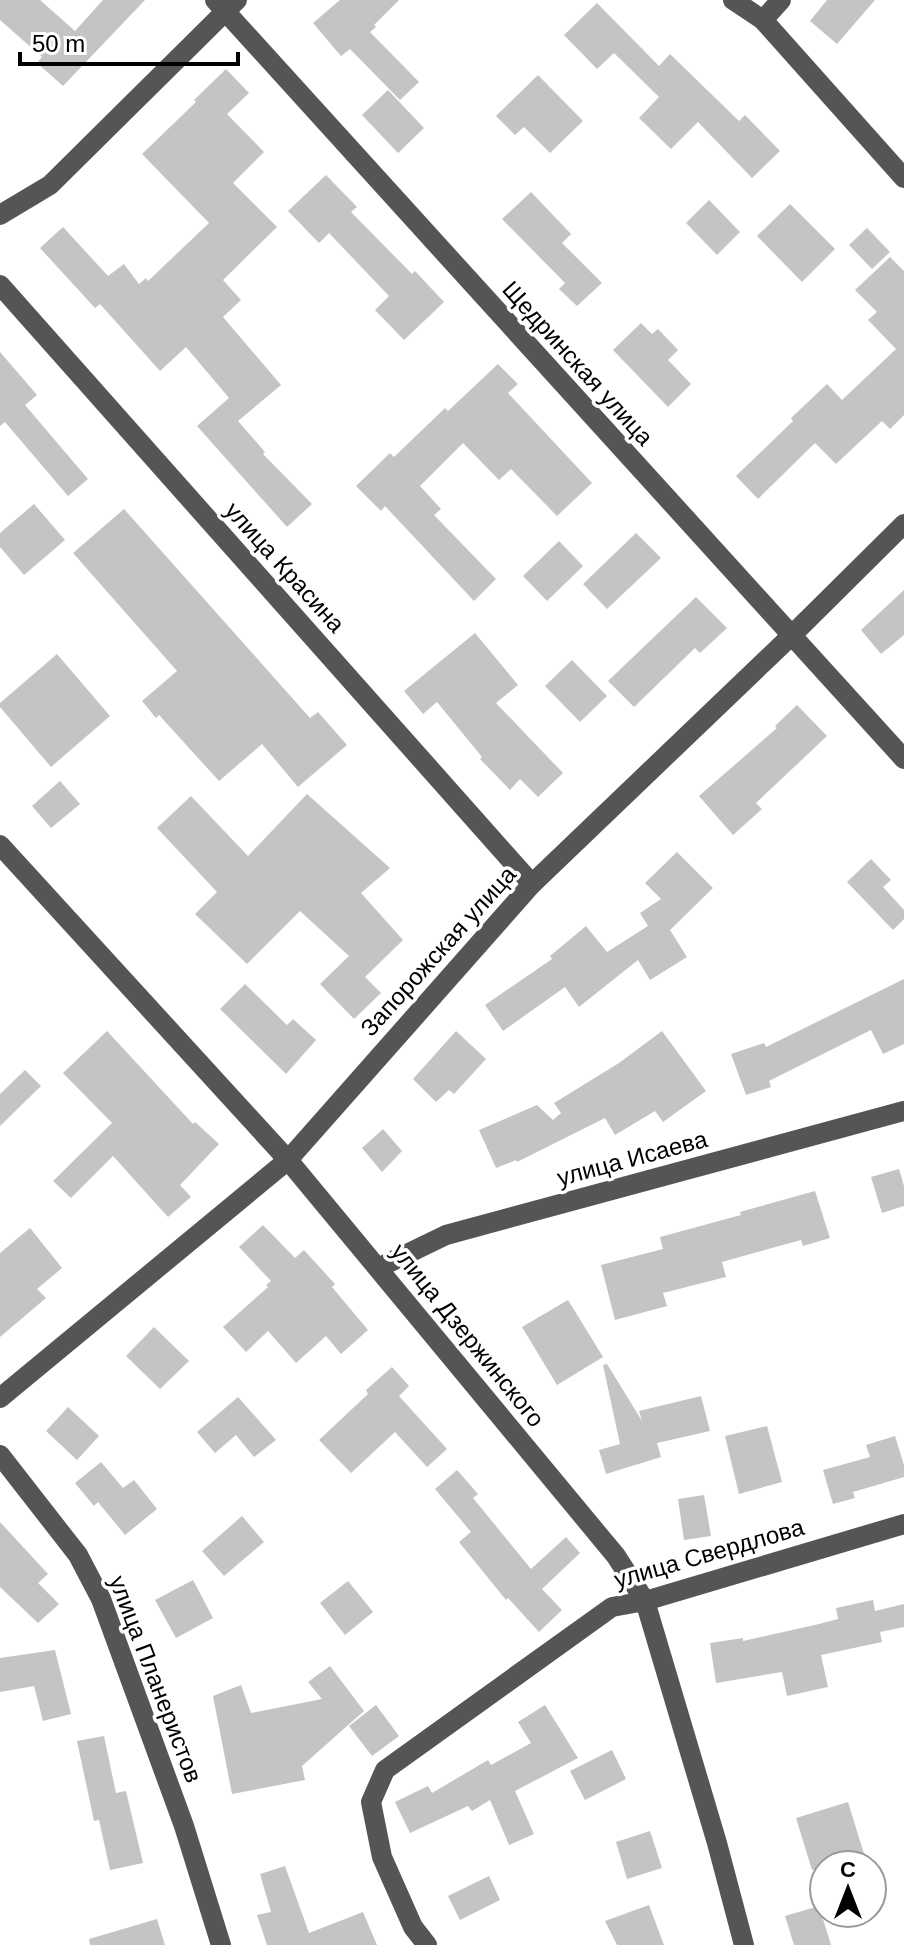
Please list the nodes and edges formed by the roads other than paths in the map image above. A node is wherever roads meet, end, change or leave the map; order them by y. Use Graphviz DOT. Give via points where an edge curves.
graph roads {
  1 [pos="733,0"];
  2 [pos="781,0"];
  3 [pos="226,4"];
  4 [pos="763,20"];
  5 [pos="904,178"];
  6 [pos="0,215"];
  7 [pos="0,285"];
  8 [pos="904,524"];
  9 [pos="791,636"];
  10 [pos="904,759"];
  11 [pos="0,845"];
  12 [pos="532,884"];
  13 [pos="904,1111"];
  14 [pos="288,1160"];
  15 [pos="378,1268"];
  16 [pos="0,1398"];
  17 [pos="0,1455"];
  18 [pos="904,1524"];
  19 [pos="645,1601"];
  20 [pos="221,1945"];
  21 [pos="427,1945"];
  22 [pos="744,1945"];
  1 -- 4 [label="street"];
  2 -- 4 [label="street"];
  3 -- 6 [label="street" via="50,185"];
  3 -- 9 [label="street, Щедринская улица"];
  4 -- 5 [label="street"];
  7 -- 12 [label="street, улица Красина"];
  8 -- 9 [label="street, Запорожская улица"];
  9 -- 10 [label="street, Щедринская улица"];
  9 -- 12 [label="street, Запорожская улица"];
  11 -- 14 [label="street, улица Дзержинского"];
  12 -- 14 [label="street, Запорожская улица"];
  13 -- 15 [label="street, улица Исаева" via="446,1235"];
  14 -- 15 [label="street, улица Дзержинского"];
  14 -- 16 [label="street, Запорожская улица"];
  15 -- 19 [label="street, улица Дзержинского" via="616,1556"];
  17 -- 20 [label="street, улица Планеристов" via="78,1555 101,1599 184,1826"];
  18 -- 19 [label="street, улица Свердлова"];
  19 -- 21 [label="street, улица Свердлова" via="612,1607 385,1770 371,1802 382,1857 413,1927"];
  19 -- 22 [label="street, улица Дзержинского"];
}
